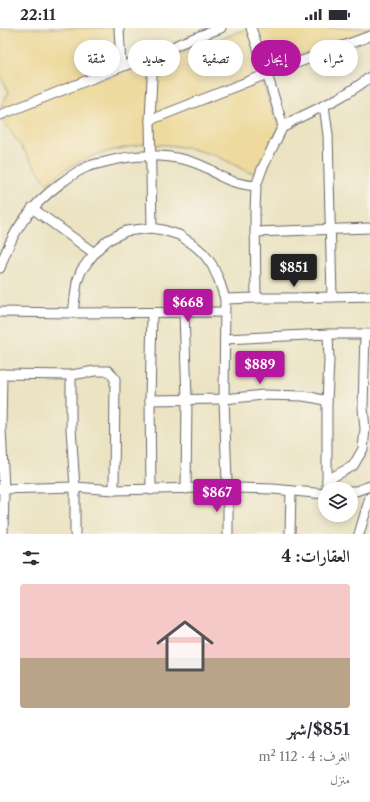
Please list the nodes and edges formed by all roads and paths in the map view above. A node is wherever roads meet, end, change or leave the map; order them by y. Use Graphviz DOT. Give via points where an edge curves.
graph roads {
  1 [pos="119,28"];
  2 [pos="221,28"];
  3 [pos="251,28"];
  4 [pos="370,36"];
  5 [pos="255,40"];
  6 [pos="180,44"];
  7 [pos="301,61"];
  8 [pos="128,64"];
  9 [pos="121,67"];
  10 [pos="152,76"];
  11 [pos="262,76"];
  12 [pos="268,76"];
  13 [pos="370,77"];
  14 [pos="324,105"];
  15 [pos="0,115"];
  16 [pos="150,120"];
  17 [pos="283,126"];
  18 [pos="151,155"];
  19 [pos="256,186"];
  20 [pos="32,208"];
  21 [pos="152,228"];
  22 [pos="370,228"];
  23 [pos="331,229"];
  24 [pos="255,232"];
  25 [pos="94,253"];
  26 [pos="0,268"];
  27 [pos="370,296"];
  28 [pos="332,297"];
  29 [pos="256,298"];
  30 [pos="225,299"];
  31 [pos="0,312"];
  32 [pos="224,312"];
  33 [pos="74,313"];
  34 [pos="152,313"];
  35 [pos="184,313"];
  36 [pos="328,334"];
  37 [pos="367,334"];
  38 [pos="225,339"];
  39 [pos="1,374"];
  40 [pos="71,375"];
  41 [pos="187,399"];
  42 [pos="224,399"];
  43 [pos="150,400"];
  44 [pos="327,401"];
  45 [pos="367,426"];
  46 [pos="327,482"];
  47 [pos="331,482"];
  48 [pos="370,486"];
  49 [pos="75,487"];
  50 [pos="2,489"];
  51 [pos="186,489"];
  52 [pos="114,490"];
  53 [pos="150,490"];
  54 [pos="358,490"];
  55 [pos="227,491"];
  56 [pos="290,491"];
  57 [pos="318,493"];
  58 [pos="370,497"];
  59 [pos="3,534"];
  60 [pos="75,534"];
  61 [pos="228,534"];
  62 [pos="290,534"];
  63 [pos="359,534"];
  1 -- 9 [label="street"];
  2 -- 6 [label="street"];
  3 -- 5 [label="street"];
  4 -- 7 [label="street"];
  8 -- 9 [label="street"];
  9 -- 15 [label="street"];
  10 -- 16 [label="street"];
  11 -- 16 [label="street"];
  12 -- 17 [label="street"];
  13 -- 14 [label="street" via="348,93"];
  14 -- 17 [label="street"];
  14 -- 23 [label="street" via="328,135"];
  16 -- 18 [label="street"];
  17 -- 19 [label="street"];
  18 -- 19 [label="street" via="186,160 224,178"];
  18 -- 20 [label="street" via="114,159 87,166 51,190"];
  18 -- 21 [label="street"];
  19 -- 24 [label="street"];
  20 -- 25 [label="street"];
  20 -- 26 [label="street" via="10,241"];
  21 -- 25 [label="street" via="126,231 108,240"];
  21 -- 30 [label="street" via="179,235 194,244 212,264"];
  22 -- 23 [label="street"];
  23 -- 24 [label="street"];
  23 -- 28 [label="street"];
  24 -- 29 [label="street"];
  25 -- 33 [label="street" via="81,271 77,282"];
  27 -- 28 [label="street"];
  28 -- 29 [label="street"];
  29 -- 30 [label="street"];
  30 -- 32 [label="street"];
  31 -- 33 [label="street"];
  32 -- 35 [label="street"];
  32 -- 38 [label="street"];
  33 -- 34 [label="street"];
  34 -- 35 [label="street"];
  34 -- 43 [label="street"];
  35 -- 41 [label="street"];
  36 -- 37 [label="street"];
  36 -- 38 [label="street"];
  36 -- 44 [label="street"];
  37 -- 45 [label="street" via="363,408"];
  38 -- 42 [label="street"];
  39 -- 40 [label="street"];
  39 -- 50 [label="street"];
  40 -- 49 [label="street"];
  40 -- 52 [label="street" via="109,371 115,379"];
  41 -- 42 [label="street"];
  41 -- 43 [label="street"];
  41 -- 51 [label="street"];
  42 -- 44 [label="street" via="263,395 303,396"];
  42 -- 55 [label="street"];
  43 -- 53 [label="street"];
  44 -- 46 [label="street"];
  45 -- 47 [label="street" via="363,449 353,466"];
  48 -- 54 [label="street"];
  49 -- 50 [label="street"];
  49 -- 52 [label="street"];
  49 -- 60 [label="street"];
  50 -- 59 [label="street"];
  51 -- 53 [label="street"];
  51 -- 55 [label="street"];
  52 -- 53 [label="street"];
  55 -- 56 [label="street" via="239,488"];
  55 -- 61 [label="street"];
  56 -- 57 [label="street"];
  56 -- 62 [label="street"];
  58 -- 63 [label="street"];
}
